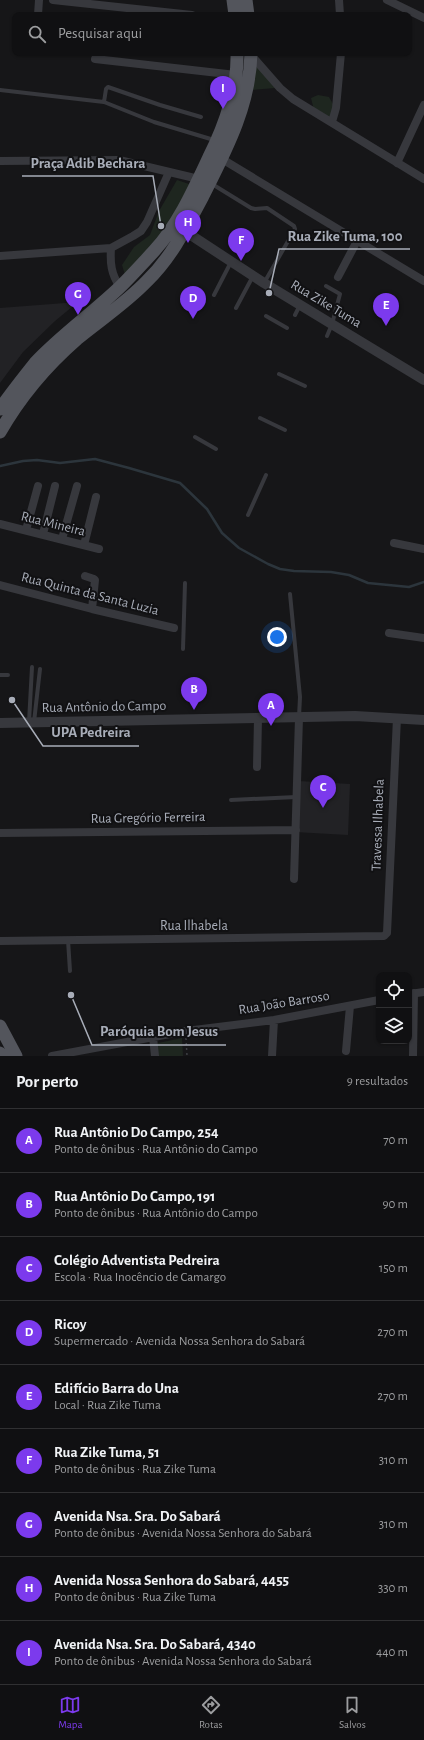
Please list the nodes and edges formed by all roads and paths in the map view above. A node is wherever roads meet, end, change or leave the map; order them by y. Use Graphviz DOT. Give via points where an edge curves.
graph roads {
  1 [pos="39,0"];
  2 [pos="53,0"];
  3 [pos="233,0"];
  4 [pos="246,0"];
  5 [pos="339,0"];
  6 [pos="386,0"];
  7 [pos="38,12"];
  8 [pos="164,12"];
  9 [pos="235,12"];
  10 [pos="248,12"];
  11 [pos="340,12"];
  12 [pos="411,12"];
  13 [pos="412,12"];
  14 [pos="424,18"];
  15 [pos="237,56"];
  16 [pos="251,56"];
  17 [pos="253,56"];
  18 [pos="341,56"];
  19 [pos="95,59"];
  20 [pos="236,75"];
  21 [pos="0,90"];
  22 [pos="104,102"];
  23 [pos="424,105"];
  24 [pos="201,117"];
  25 [pos="332,122"];
  26 [pos="217,141"];
  27 [pos="222,159"];
  28 [pos="0,161"];
  29 [pos="397,162"];
  30 [pos="169,172"];
  31 [pos="424,179"];
  32 [pos="204,181"];
  33 [pos="179,227"];
  34 [pos="357,240"];
  35 [pos="111,248"];
  36 [pos="0,256"];
  37 [pos="231,262"];
  38 [pos="253,276"];
  39 [pos="338,277"];
  40 [pos="424,281"];
  41 [pos="264,283"];
  42 [pos="326,286"];
  43 [pos="120,287"];
  44 [pos="214,295"];
  45 [pos="300,305"];
  46 [pos="236,308"];
  47 [pos="295,315"];
  48 [pos="266,316"];
  49 [pos="332,324"];
  50 [pos="287,328"];
  51 [pos="326,336"];
  52 [pos="278,374"];
  53 [pos="424,380"];
  54 [pos="305,386"];
  55 [pos="0,409"];
  56 [pos="260,418"];
  57 [pos="285,430"];
  58 [pos="0,432"];
  59 [pos="195,437"];
  60 [pos="216,449"];
  61 [pos="266,475"];
  62 [pos="38,486"];
  63 [pos="55,486"];
  64 [pos="77,486"];
  65 [pos="96,497"];
  66 [pos="248,515"];
  67 [pos="0,524"];
  68 [pos="26,530"];
  69 [pos="43,534"];
  70 [pos="62,539"];
  71 [pos="394,543"];
  72 [pos="84,545"];
  73 [pos="99,549"];
  74 [pos="424,549"];
  75 [pos="85,576"];
  76 [pos="185,583"];
  77 [pos="0,585"];
  78 [pos="290,594"];
  79 [pos="92,609"];
  80 [pos="174,628"];
  81 [pos="184,628"];
  82 [pos="389,633"];
  83 [pos="424,638"];
  84 [pos="183,649"];
  85 [pos="32,667"];
  86 [pos="40,669"];
  87 [pos="0,675"];
  88 [pos="8,676"];
  89 [pos="258,718"];
  90 [pos="299,718"];
  91 [pos="397,718"];
  92 [pos="424,719"];
  93 [pos="32,722"];
  94 [pos="0,723"];
  95 [pos="257,767"];
  96 [pos="296,797"];
  97 [pos="231,800"];
  98 [pos="296,830"];
  99 [pos="0,833"];
  100 [pos="294,880"];
  101 [pos="387,933"];
  102 [pos="68,940"];
  103 [pos="0,941"];
  104 [pos="70,971"];
  105 [pos="424,992"];
  106 [pos="412,994"];
  107 [pos="376,1001"];
  108 [pos="350,1006"];
  109 [pos="274,1020"];
  110 [pos="0,1026"];
  111 [pos="186,1031"];
  112 [pos="153,1037"];
  113 [pos="346,1052"];
  114 [pos="0,1053"];
  115 [pos="2,1056"];
  116 [pos="16,1056"];
  117 [pos="52,1056"];
  118 [pos="155,1056"];
  119 [pos="187,1056"];
  120 [pos="272,1056"];
  121 [pos="413,1056"];
  1 -- 7 [label="street"];
  2 -- 8 [label="street"];
  3 -- 9 [label="main road"];
  4 -- 10 [label="main road"];
  5 -- 11 [label="street"];
  6 -- 12 [label="street"];
  13 -- 14 [label="street"];
  15 -- 20 [label="main road"];
  16 -- 27 [label="main road" via="242,110"];
  17 -- 25 [label="street" via="293,99"];
  18 -- 25 [label="street" via="336,108"];
  19 -- 20 [label="street"];
  20 -- 26 [label="main road" via="231,102"];
  21 -- 22 [label="lane"];
  22 -- 24 [label="lane" via="108,87"];
  22 -- 26 [label="lane" via="154,122"];
  23 -- 29 [label="street"];
  25 -- 29 [label="street"];
  26 -- 32 [label="main road"];
  27 -- 32 [label="main road"];
  27 -- 34 [label="street"];
  28 -- 30 [label="street" via="119,160"];
  29 -- 31 [label="street"];
  30 -- 32 [label="street"];
  30 -- 35 [label="street" via="148,222 133,236"];
  32 -- 33 [label="main road"];
  32 -- 41 [label="lane" via="251,208 267,208 294,226 295,229"];
  33 -- 37 [label="street, Rua Zike Tuma"];
  33 -- 43 [label="main road"];
  33 -- 58 [label="main road" via="167,258 148,283 55,359 22,398"];
  34 -- 39 [label="street"];
  34 -- 40 [label="street"];
  35 -- 36 [label="street"];
  35 -- 43 [label="street" via="110,265"];
  37 -- 38 [label="street, Rua Zike Tuma"];
  37 -- 44 [label="lane"];
  38 -- 41 [label="street, Rua Zike Tuma"];
  38 -- 46 [label="lane"];
  41 -- 45 [label="street, Rua Zike Tuma"];
  42 -- 49 [label="lane" via="340,294"];
  43 -- 55 [label="main road" via="36,363"];
  45 -- 47 [label="lane"];
  45 -- 49 [label="street, Rua Zike Tuma"];
  48 -- 50 [label="lane"];
  49 -- 51 [label="lane"];
  49 -- 53 [label="street, Rua Zike Tuma"];
  52 -- 54 [label="lane"];
  56 -- 57 [label="lane"];
  59 -- 60 [label="lane"];
  61 -- 66 [label="lane"];
  62 -- 68 [label="street"];
  63 -- 69 [label="street"];
  64 -- 70 [label="street"];
  65 -- 72 [label="street"];
  67 -- 68 [label="street, Rua Mineira"];
  68 -- 69 [label="street, Rua Mineira"];
  69 -- 70 [label="street, Rua Mineira"];
  70 -- 72 [label="street, Rua Mineira"];
  71 -- 74 [label="street"];
  72 -- 73 [label="street, Rua Mineira"];
  75 -- 79 [label="street" via="95,580"];
  76 -- 81 [label="lane"];
  77 -- 79 [label="street, Rua Quinta da Santa Luzia"];
  78 -- 90 [label="lane" via="300,698"];
  79 -- 80 [label="street, Rua Quinta da Santa Luzia"];
  80 -- 81 [label="lane"];
  81 -- 84 [label="lane"];
  82 -- 83 [label="street"];
  85 -- 93 [label="lane"];
  86 -- 93 [label="lane"];
  87 -- 88 [label="lane"];
  89 -- 90 [label="street, Rua Antônio do Campo"];
  89 -- 93 [label="street, Rua Antônio do Campo"];
  89 -- 95 [label="street"];
  90 -- 91 [label="street, Rua Antônio do Campo"];
  90 -- 96 [label="street"];
  91 -- 92 [label="street, Rua Antônio do Campo"];
  91 -- 101 [label="street, Travessa Ilhabela"];
  93 -- 94 [label="street, Rua Antônio do Campo"];
  96 -- 97 [label="lane"];
  96 -- 98 [label="street"];
  98 -- 99 [label="street, Rua Gregório Ferreira"];
  98 -- 100 [label="street"];
  101 -- 102 [label="street, Rua Ilhabela" via="382,937"];
  102 -- 103 [label="street, Rua Ilhabela"];
  102 -- 104 [label="lane"];
  105 -- 106 [label="street"];
  106 -- 121 [label="street"];
  107 -- 108 [label="street, Rua João Barroso"];
  108 -- 109 [label="street, Rua João Barroso"];
  108 -- 113 [label="street"];
  109 -- 111 [label="street, Rua João Barroso"];
  109 -- 120 [label="street"];
  110 -- 116 [label="main road"];
  111 -- 112 [label="street, Rua João Barroso"];
  111 -- 119 [label="path"];
  112 -- 117 [label="street, Rua João Barroso"];
  112 -- 118 [label="street"];
  114 -- 115 [label="main road"];
}
